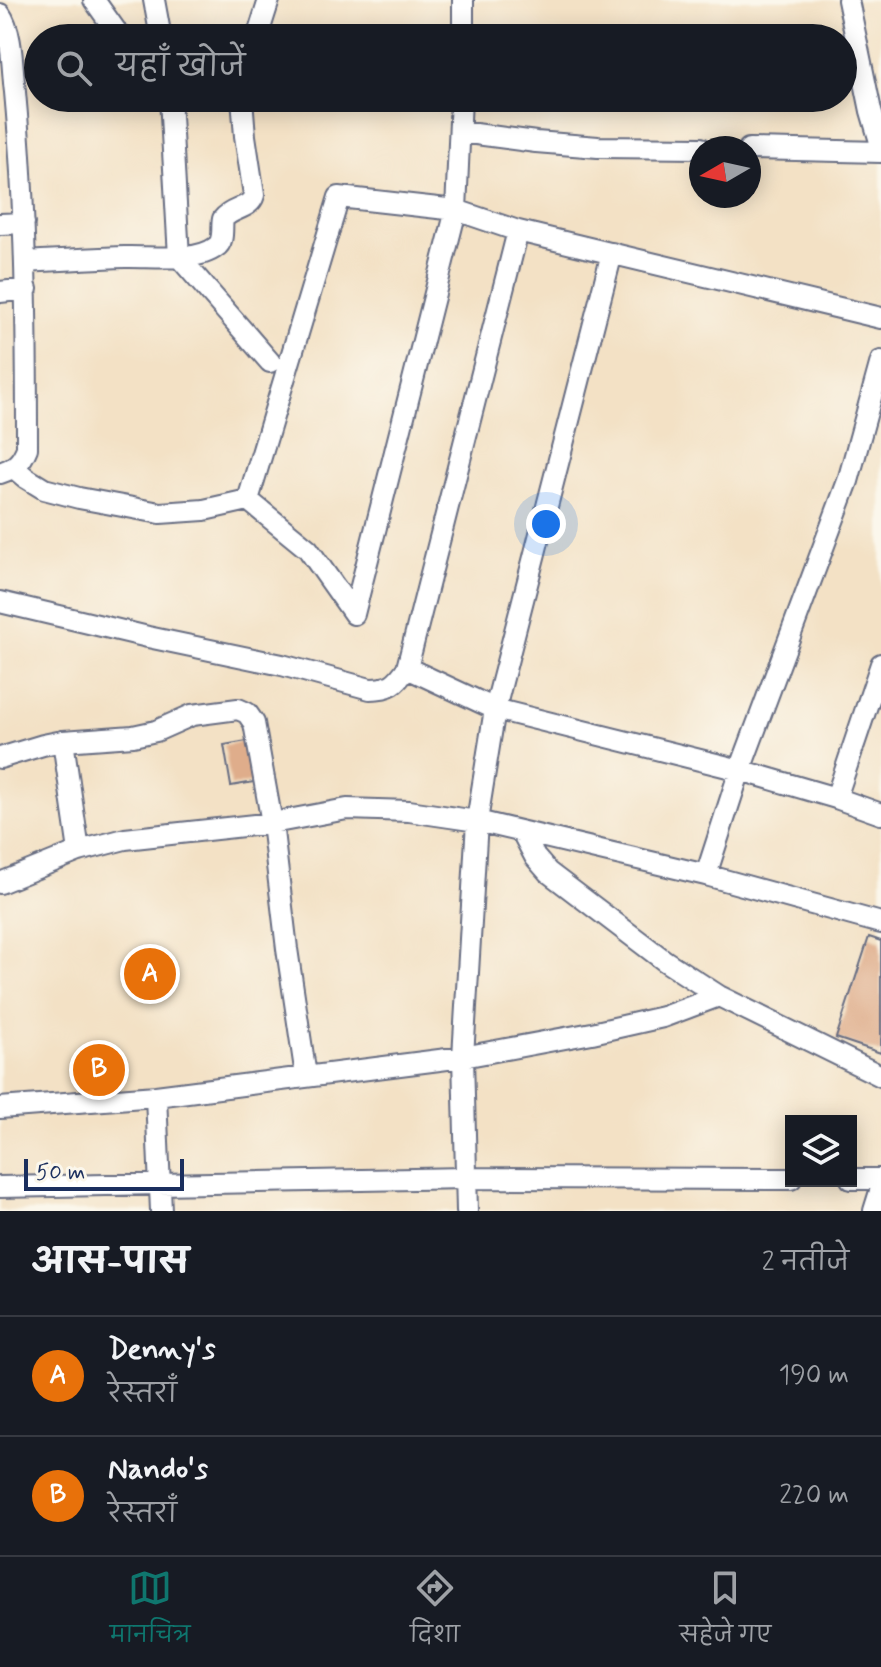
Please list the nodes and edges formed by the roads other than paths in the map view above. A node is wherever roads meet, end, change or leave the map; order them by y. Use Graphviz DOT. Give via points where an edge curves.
graph roads {
  1 [pos="94,0"];
  2 [pos="154,0"];
  3 [pos="269,0"];
  4 [pos="463,0"];
  5 [pos="848,0"];
  6 [pos="0,14"];
  7 [pos="111,24"];
  8 [pos="158,24"];
  9 [pos="261,24"];
  10 [pos="463,24"];
  11 [pos="849,24"];
  12 [pos="5,44"];
  13 [pos="857,83"];
  14 [pos="169,112"];
  15 [pos="243,112"];
  16 [pos="461,112"];
  17 [pos="461,132"];
  18 [pos="881,145"];
  19 [pos="689,148"];
  20 [pos="761,149"];
  21 [pos="881,152"];
  22 [pos="456,210"];
  23 [pos="24,223"];
  24 [pos="0,224"];
  25 [pos="518,231"];
  26 [pos="612,253"];
  27 [pos="179,257"];
  28 [pos="26,262"];
  29 [pos="27,289"];
  30 [pos="0,292"];
  31 [pos="881,318"];
  32 [pos="881,361"];
  33 [pos="270,362"];
  34 [pos="7,471"];
  35 [pos="248,500"];
  36 [pos="0,602"];
  37 [pos="881,664"];
  38 [pos="407,668"];
  39 [pos="495,709"];
  40 [pos="63,741"];
  41 [pos="0,758"];
  42 [pos="740,770"];
  43 [pos="836,798"];
  44 [pos="881,814"];
  45 [pos="477,821"];
  46 [pos="272,823"];
  47 [pos="522,832"];
  48 [pos="79,851"];
  49 [pos="706,875"];
  50 [pos="0,883"];
  51 [pos="881,923"];
  52 [pos="719,996"];
  53 [pos="463,1057"];
  54 [pos="306,1076"];
  55 [pos="881,1076"];
  56 [pos="156,1096"];
  57 [pos="0,1108"];
  58 [pos="466,1178"];
  59 [pos="785,1179"];
  60 [pos="857,1179"];
  61 [pos="881,1179"];
  62 [pos="160,1182"];
  63 [pos="0,1187"];
  64 [pos="881,1195"];
  65 [pos="161,1211"];
  66 [pos="467,1211"];
  67 [pos="876,1211"];
  1 -- 7 [label="street"];
  2 -- 8 [label="street"];
  3 -- 9 [label="street"];
  4 -- 10 [label="street"];
  5 -- 11 [label="street"];
  6 -- 12 [label="street"];
  12 -- 23 [label="street"];
  13 -- 18 [label="street"];
  14 -- 27 [label="street"];
  15 -- 27 [label="street" via="252,202 223,219 215,249"];
  16 -- 17 [label="street"];
  17 -- 19 [label="street" via="598,147"];
  17 -- 22 [label="street"];
  20 -- 21 [label="street"];
  22 -- 25 [label="street"];
  22 -- 35 [label="street" via="339,197"];
  22 -- 35 [label="street" via="354,614 308,549"];
  23 -- 24 [label="street"];
  23 -- 28 [label="street"];
  25 -- 26 [label="street"];
  25 -- 38 [label="street"];
  26 -- 31 [label="street"];
  26 -- 39 [label="street"];
  27 -- 28 [label="street"];
  27 -- 33 [label="street"];
  28 -- 29 [label="street"];
  29 -- 30 [label="street"];
  29 -- 34 [label="street" via="27,448 22,461"];
  32 -- 42 [label="street" via="848,481"];
  34 -- 35 [label="street" via="44,489 160,513"];
  36 -- 38 [label="street" via="370,689 384,689"];
  37 -- 43 [label="street"];
  38 -- 39 [label="street"];
  39 -- 42 [label="street"];
  39 -- 45 [label="street"];
  40 -- 41 [label="street"];
  40 -- 46 [label="street" via="133,736 192,715 238,709 254,723"];
  40 -- 48 [label="street"];
  42 -- 43 [label="street"];
  42 -- 49 [label="street"];
  43 -- 44 [label="street"];
  45 -- 46 [label="street" via="347,809"];
  45 -- 47 [label="street"];
  45 -- 53 [label="street"];
  46 -- 48 [label="street" via="125,839"];
  46 -- 54 [label="street"];
  47 -- 49 [label="street"];
  47 -- 52 [label="street" via="548,872"];
  48 -- 50 [label="street"];
  49 -- 51 [label="street"];
  52 -- 53 [label="street" via="663,1017"];
  52 -- 55 [label="street"];
  53 -- 54 [label="street"];
  53 -- 58 [label="street"];
  54 -- 56 [label="street"];
  56 -- 57 [label="street"];
  56 -- 62 [label="street"];
  58 -- 59 [label="street"];
  58 -- 62 [label="street"];
  58 -- 66 [label="street"];
  60 -- 61 [label="street"];
  62 -- 63 [label="street"];
  62 -- 65 [label="street"];
  64 -- 67 [label="street"];
}
